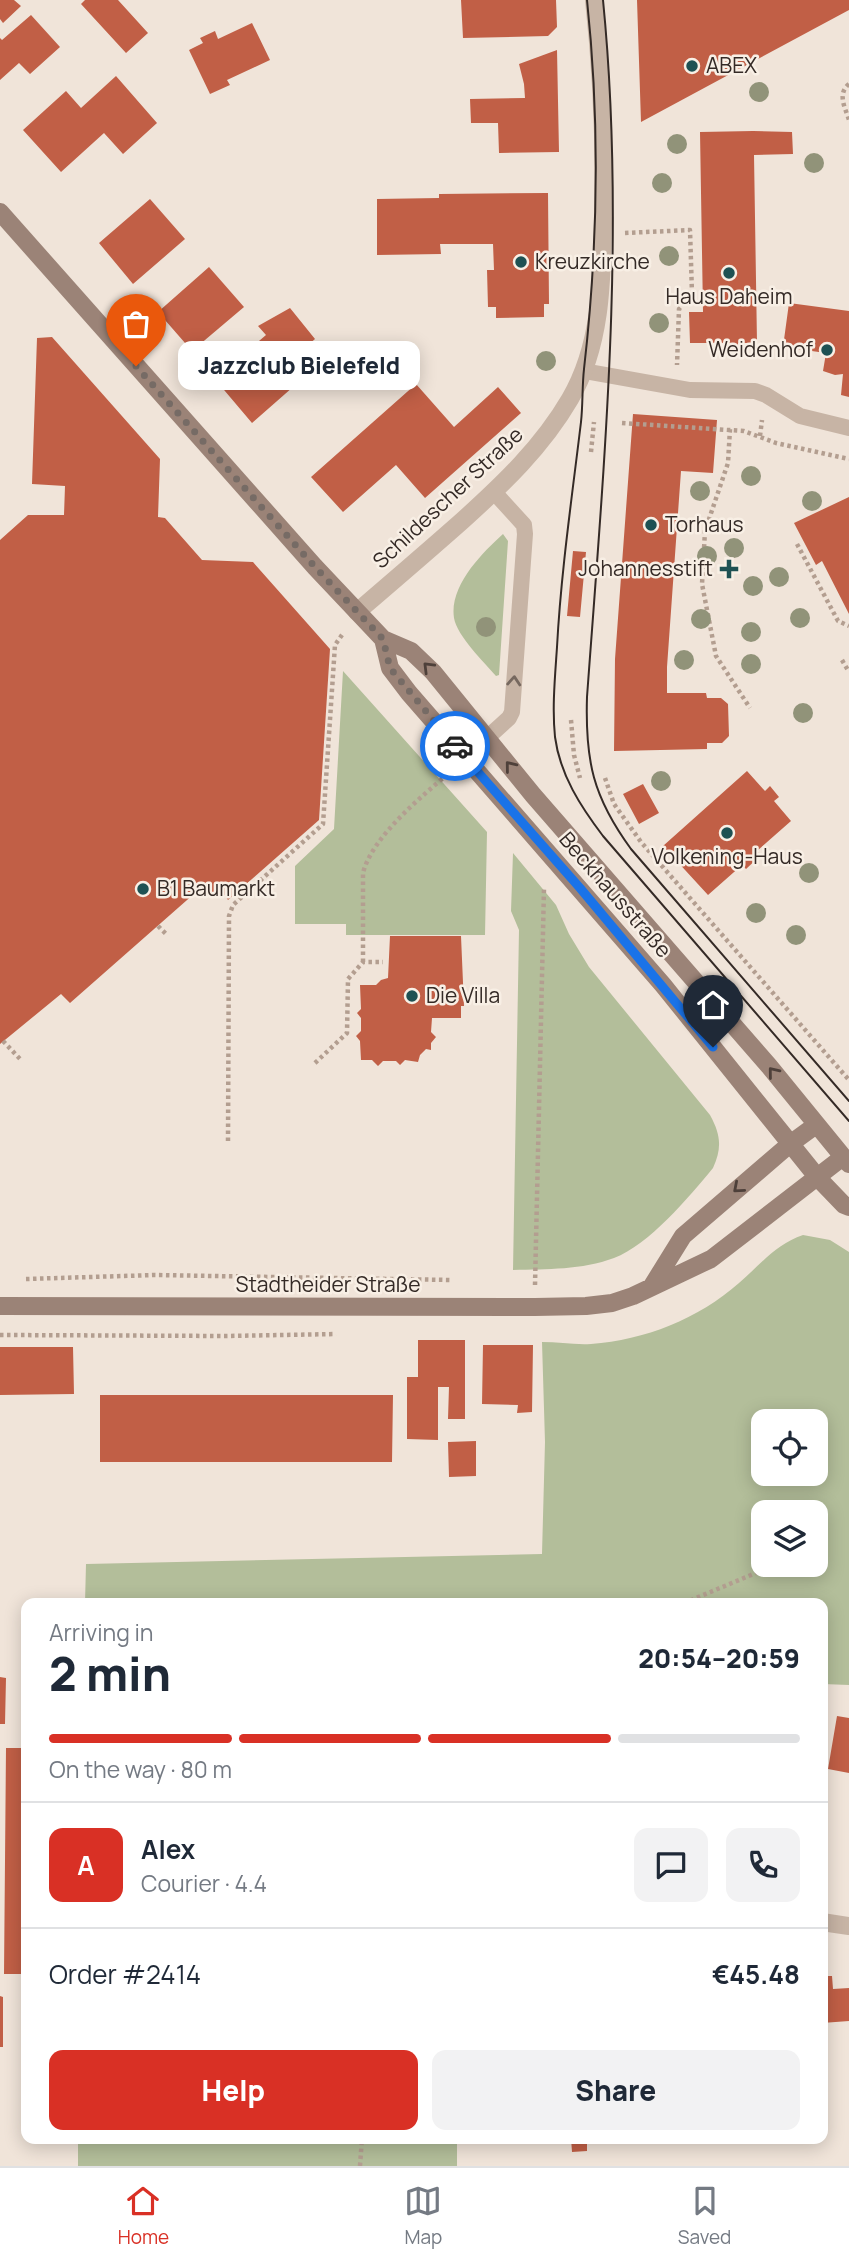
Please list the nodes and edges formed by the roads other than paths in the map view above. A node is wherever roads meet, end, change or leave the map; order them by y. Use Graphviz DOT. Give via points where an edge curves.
graph roads {
  1 [pos="594,0"];
  2 [pos="0,212"];
  3 [pos="584,371"];
  4 [pos="849,428"];
  5 [pos="494,492"];
  6 [pos="357,612"];
  7 [pos="383,639"];
  8 [pos="487,738"];
  9 [pos="465,758"];
  10 [pos="817,1125"];
  11 [pos="790,1144"];
  12 [pos="846,1160"];
  13 [pos="818,1178"];
  14 [pos="849,1207"];
  15 [pos="652,1286"];
  16 [pos="0,1307"];
  17 [pos="828,1923"];
  18 [pos="849,1926"];
  1 -- 3 [label="street, Schildescher Straße" via="605,140 603,234 598,314"];
  2 -- 6 [label="main road, Beckhausstraße"];
  3 -- 4 [label="lane" via="699,390 755,391 800,416"];
  3 -- 5 [label="street, Schildescher Straße" via="541,443"];
  5 -- 6 [label="street, Schildescher Straße"];
  8 -- 5 [label="lane, one-way" via="512,712 526,534 524,525"];
  6 -- 7 [label="main road, Beckhausstraße"];
  8 -- 7 [label="main road, Beckhausstraße, one-way" via="411,651"];
  7 -- 9 [label="main road, Beckhausstraße" via="390,668"];
  8 -- 9 [label="lane"];
  10 -- 8 [label="main road, Beckhausstraße, one-way"];
  9 -- 11 [label="main road, Beckhausstraße" via="663,985"];
  10 -- 11 [label="main road"];
  10 -- 12 [label="main road, Beckhausstraße"];
  11 -- 13 [label="main road, Beckhausstraße"];
  11 -- 15 [label="main road, one-way" via="683,1236"];
  12 -- 13 [label="main road, Stadtheider Straße"];
  13 -- 14 [label="main road, Beckhausstraße"];
  13 -- 15 [label="main road, Stadtheider Straße" via="712,1259"];
  15 -- 16 [label="main road, Stadtheider Straße" via="612,1303 586,1306"];
  17 -- 18 [label="street"];
}
